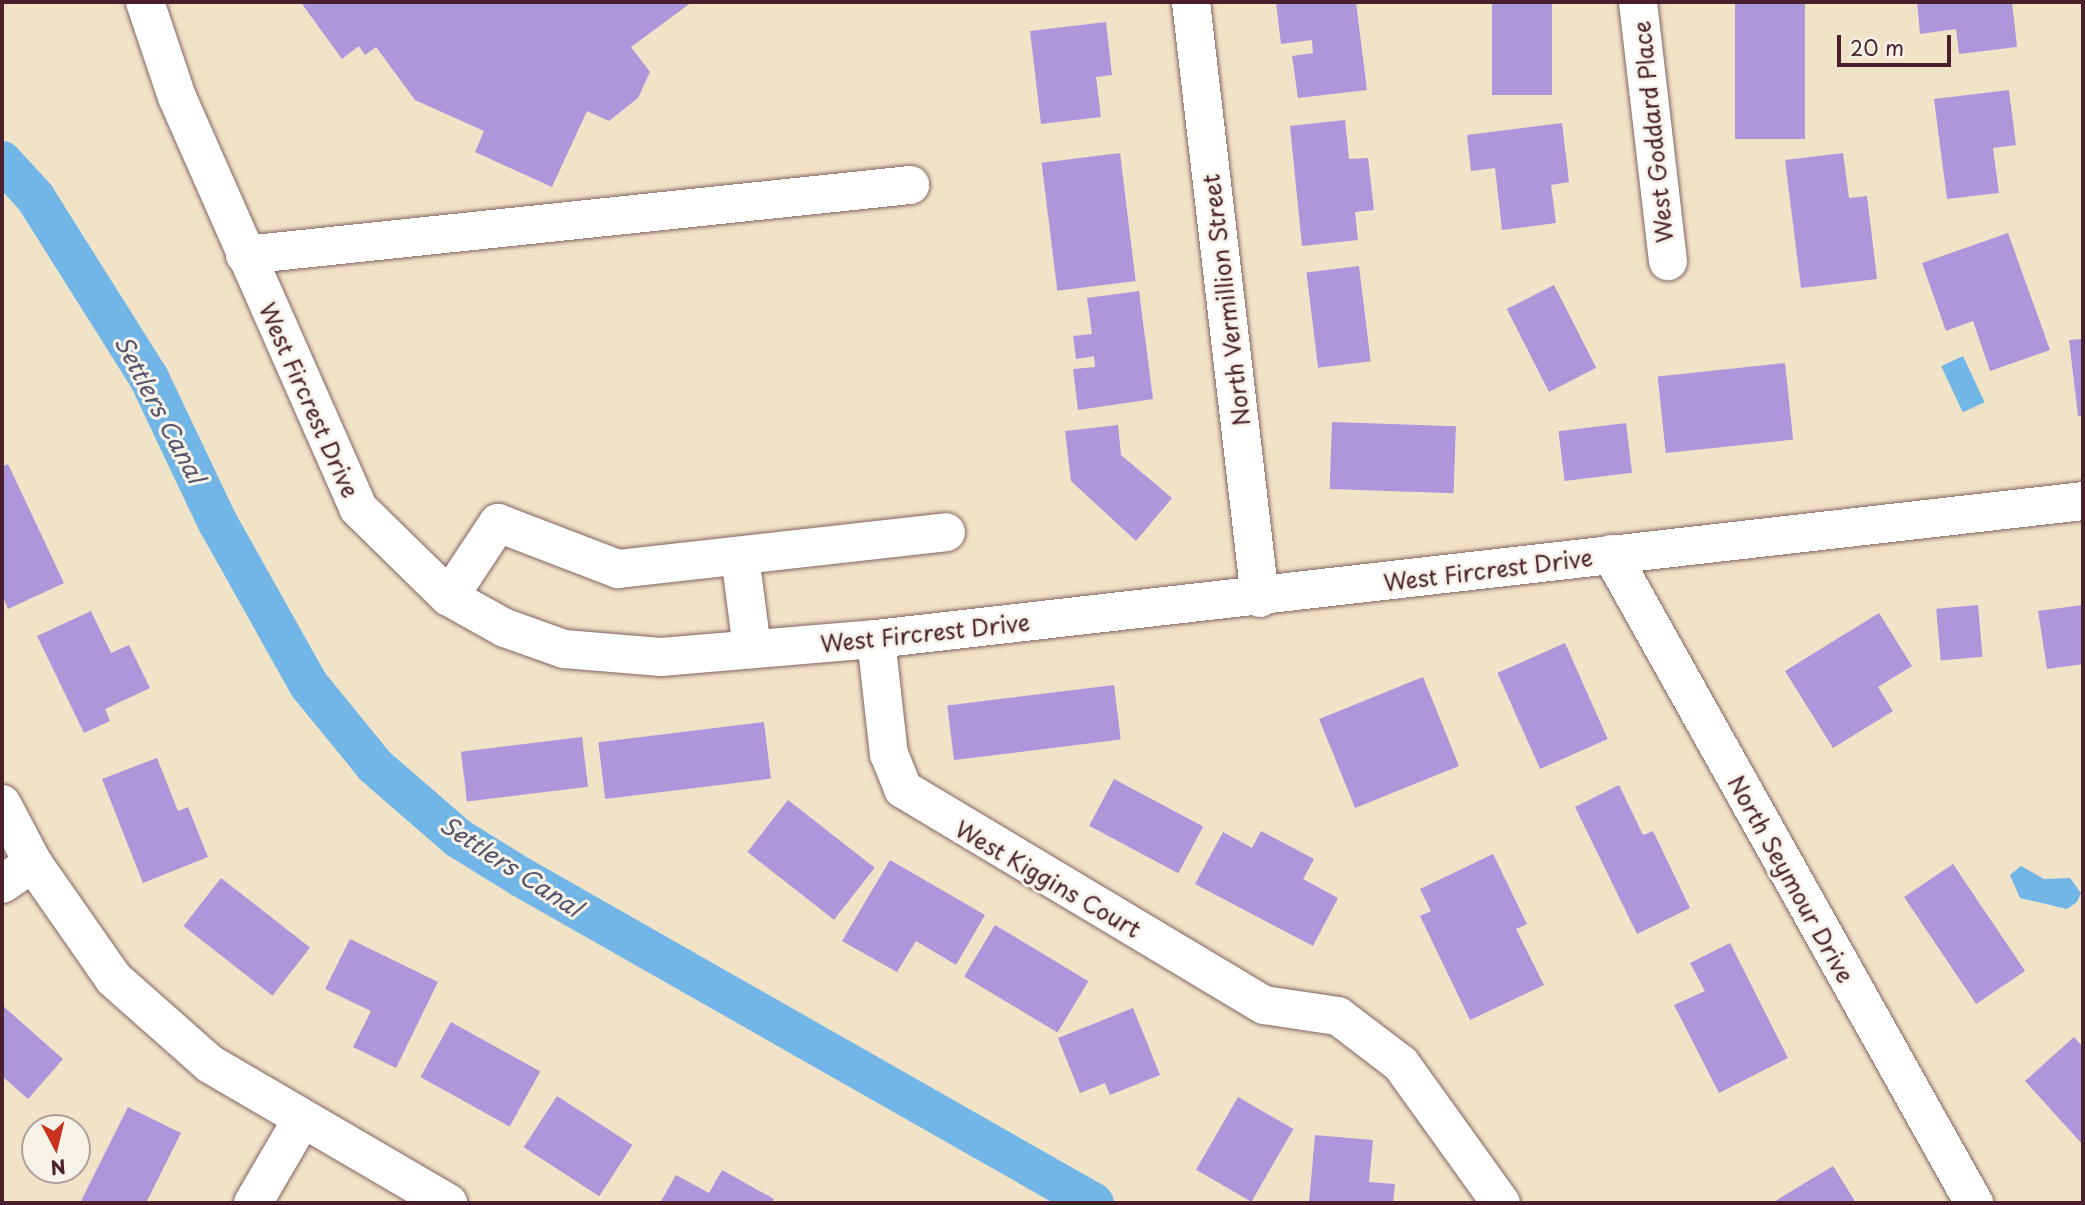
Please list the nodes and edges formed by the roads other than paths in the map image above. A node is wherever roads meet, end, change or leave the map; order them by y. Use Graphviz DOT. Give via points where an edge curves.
graph roads {
  1 [pos="145,2"];
  2 [pos="1191,2"];
  3 [pos="1638,2"];
  4 [pos="910,185"];
  5 [pos="245,256"];
  6 [pos="1668,261"];
  7 [pos="2083,501"];
  8 [pos="946,532"];
  9 [pos="1611,554"];
  10 [pos="740,556"];
  11 [pos="449,597"];
  12 [pos="1260,598"];
  13 [pos="876,639"];
  14 [pos="752,649"];
  15 [pos="2,804"];
  16 [pos="33,863"];
  17 [pos="2,884"];
  18 [pos="302,1119"];
  19 [pos="253,1203"];
  20 [pos="448,1203"];
  21 [pos="1501,1203"];
  22 [pos="1974,1203"];
  1 -- 5 [label="street, West Fircrest Drive" via="177,97"];
  2 -- 12 [label="street, North Vermillion Street"];
  3 -- 6 [label="street, West Goddard Place"];
  4 -- 5 [label="street"];
  5 -- 11 [label="street, West Fircrest Drive" via="358,509"];
  7 -- 9 [label="street, West Fircrest Drive"];
  8 -- 10 [label="street"];
  9 -- 12 [label="street, West Fircrest Drive"];
  9 -- 22 [label="street, North Seymour Drive"];
  10 -- 11 [label="street" via="618,569 498,523"];
  10 -- 14 [label="street"];
  11 -- 14 [label="street, West Fircrest Drive" via="505,628 564,649 662,657"];
  12 -- 13 [label="street, West Fircrest Drive"];
  13 -- 14 [label="street, West Fircrest Drive"];
  13 -- 21 [label="street, West Kiggins Court" via="894,773 919,804 1264,1005 1338,1016 1401,1064"];
  15 -- 16 [label="street"];
  16 -- 17 [label="street"];
  16 -- 18 [label="street" via="114,979 210,1065"];
  18 -- 19 [label="street"];
  18 -- 20 [label="street"];
}
